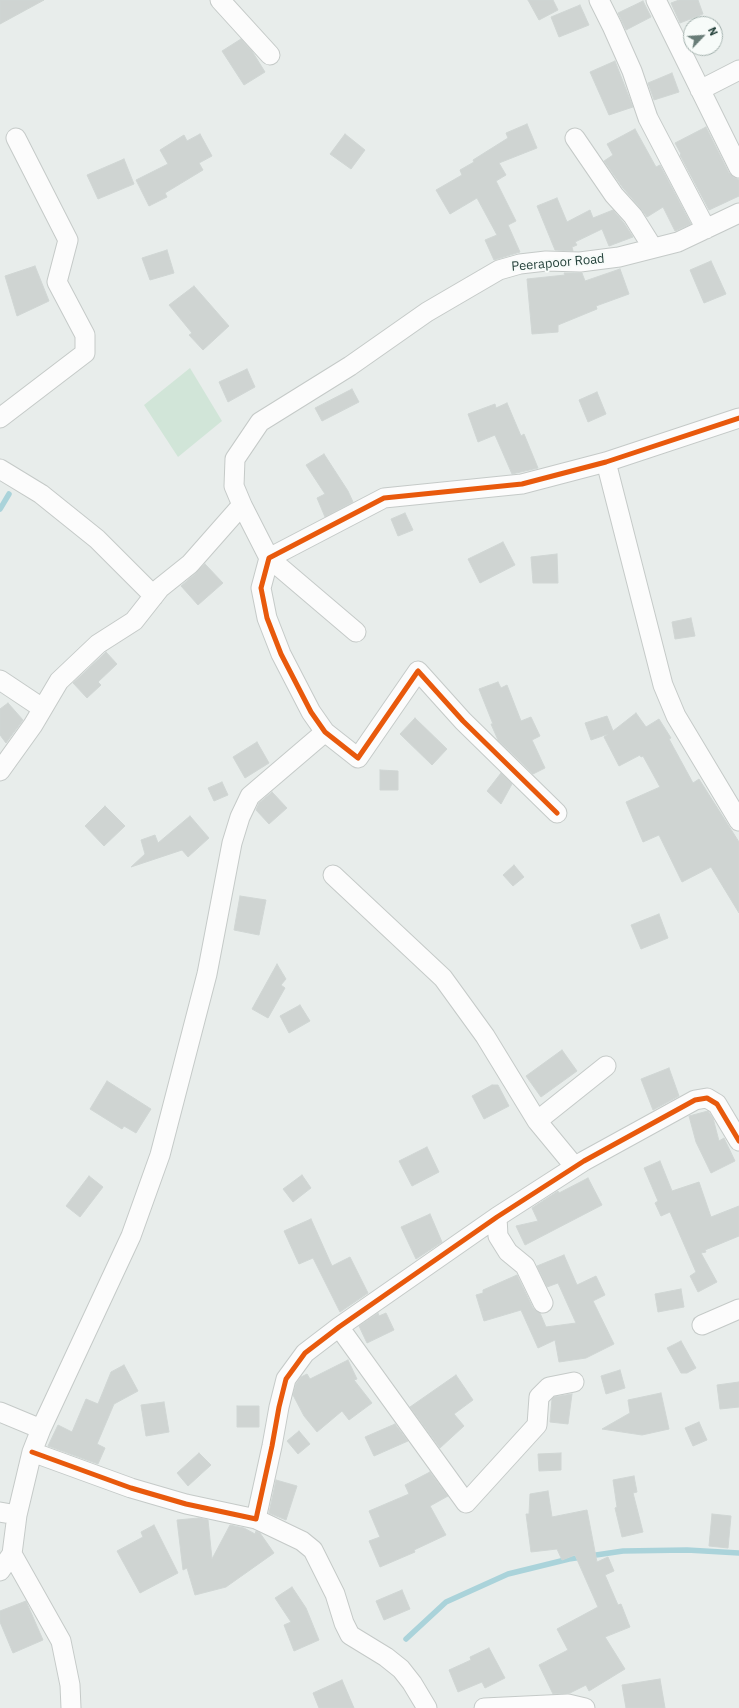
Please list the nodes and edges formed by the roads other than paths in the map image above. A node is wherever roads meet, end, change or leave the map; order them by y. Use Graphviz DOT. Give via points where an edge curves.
graph roads {
  1 [pos="220,0"];
  2 [pos="599,0"];
  3 [pos="656,0"];
  4 [pos="270,55"];
  5 [pos="739,70"];
  6 [pos="700,90"];
  7 [pos="16,138"];
  8 [pos="575,138"];
  9 [pos="739,168"];
  10 [pos="739,213"];
  11 [pos="706,229"];
  12 [pos="653,248"];
  13 [pos="0,418"];
  14 [pos="739,418"];
  15 [pos="606,462"];
  16 [pos="0,469"];
  17 [pos="242,505"];
  18 [pos="269,558"];
  19 [pos="154,596"];
  20 [pos="356,632"];
  21 [pos="0,680"];
  22 [pos="42,708"];
  23 [pos="325,732"];
  24 [pos="0,771"];
  25 [pos="557,814"];
  26 [pos="739,821"];
  27 [pos="333,875"];
  28 [pos="606,1066"];
  29 [pos="537,1121"];
  30 [pos="739,1141"];
  31 [pos="575,1167"];
  32 [pos="497,1217"];
  33 [pos="543,1303"];
  34 [pos="739,1309"];
  35 [pos="702,1325"];
  36 [pos="339,1327"];
  37 [pos="574,1382"];
  38 [pos="0,1412"];
  39 [pos="42,1428"];
  40 [pos="32,1452"];
  41 [pos="9,1513"];
  42 [pos="256,1519"];
  43 [pos="12,1554"];
  44 [pos="0,1571"];
  45 [pos="71,1708"];
  46 [pos="427,1708"];
  47 [pos="484,1708"];
  48 [pos="585,1708"];
  1 -- 4 [label="street"];
  2 -- 11 [label="street" via="632,70 648,118"];
  3 -- 6 [label="street"];
  5 -- 6 [label="street"];
  6 -- 9 [label="street"];
  7 -- 13 [label="street" via="68,240 57,282 85,336 84,353"];
  8 -- 12 [label="street" via="614,195 633,216"];
  10 -- 11 [label="street, Peerapoor Road"];
  11 -- 12 [label="street, Peerapoor Road" via="678,242"];
  12 -- 17 [label="street, Peerapoor Road" via="588,261 520,264 499,270 427,312 350,366 260,422 235,460 234,486"];
  14 -- 15 [label="street"];
  15 -- 18 [label="street" via="522,484 384,498"];
  15 -- 26 [label="street" via="663,685 676,716"];
  16 -- 19 [label="street" via="46,497 97,539"];
  17 -- 18 [label="street, Peerapoor Road"];
  17 -- 19 [label="street" via="190,564"];
  18 -- 20 [label="street"];
  18 -- 23 [label="street" via="261,588 267,618 288,667 311,712"];
  19 -- 22 [label="street" via="134,620 98,644 59,681"];
  21 -- 22 [label="street"];
  22 -- 24 [label="street"];
  23 -- 25 [label="street" via="358,758 418,672"];
  23 -- 39 [label="street" via="250,796 240,817 232,843 207,974 160,1155 131,1236"];
  27 -- 29 [label="street" via="443,978 485,1036"];
  28 -- 29 [label="street"];
  29 -- 31 [label="street"];
  30 -- 31 [label="street" via="716,1104 707,1098 695,1100"];
  31 -- 32 [label="street"];
  32 -- 33 [label="street" via="498,1236 508,1252 525,1266"];
  32 -- 36 [label="street"];
  34 -- 35 [label="street"];
  36 -- 37 [label="street" via="466,1503 537,1425 539,1397 548,1387"];
  36 -- 42 [label="street" via="304,1353 286,1379"];
  38 -- 39 [label="street"];
  39 -- 40 [label="street"];
  40 -- 41 [label="street"];
  40 -- 42 [label="street" via="131,1488 186,1504"];
  41 -- 43 [label="street"];
  42 -- 46 [label="street" via="302,1541 313,1550 335,1594 350,1635 402,1669"];
  43 -- 44 [label="street"];
  43 -- 45 [label="street" via="61,1641 70,1685"];
  47 -- 48 [label="street" via="568,1704"];
}
